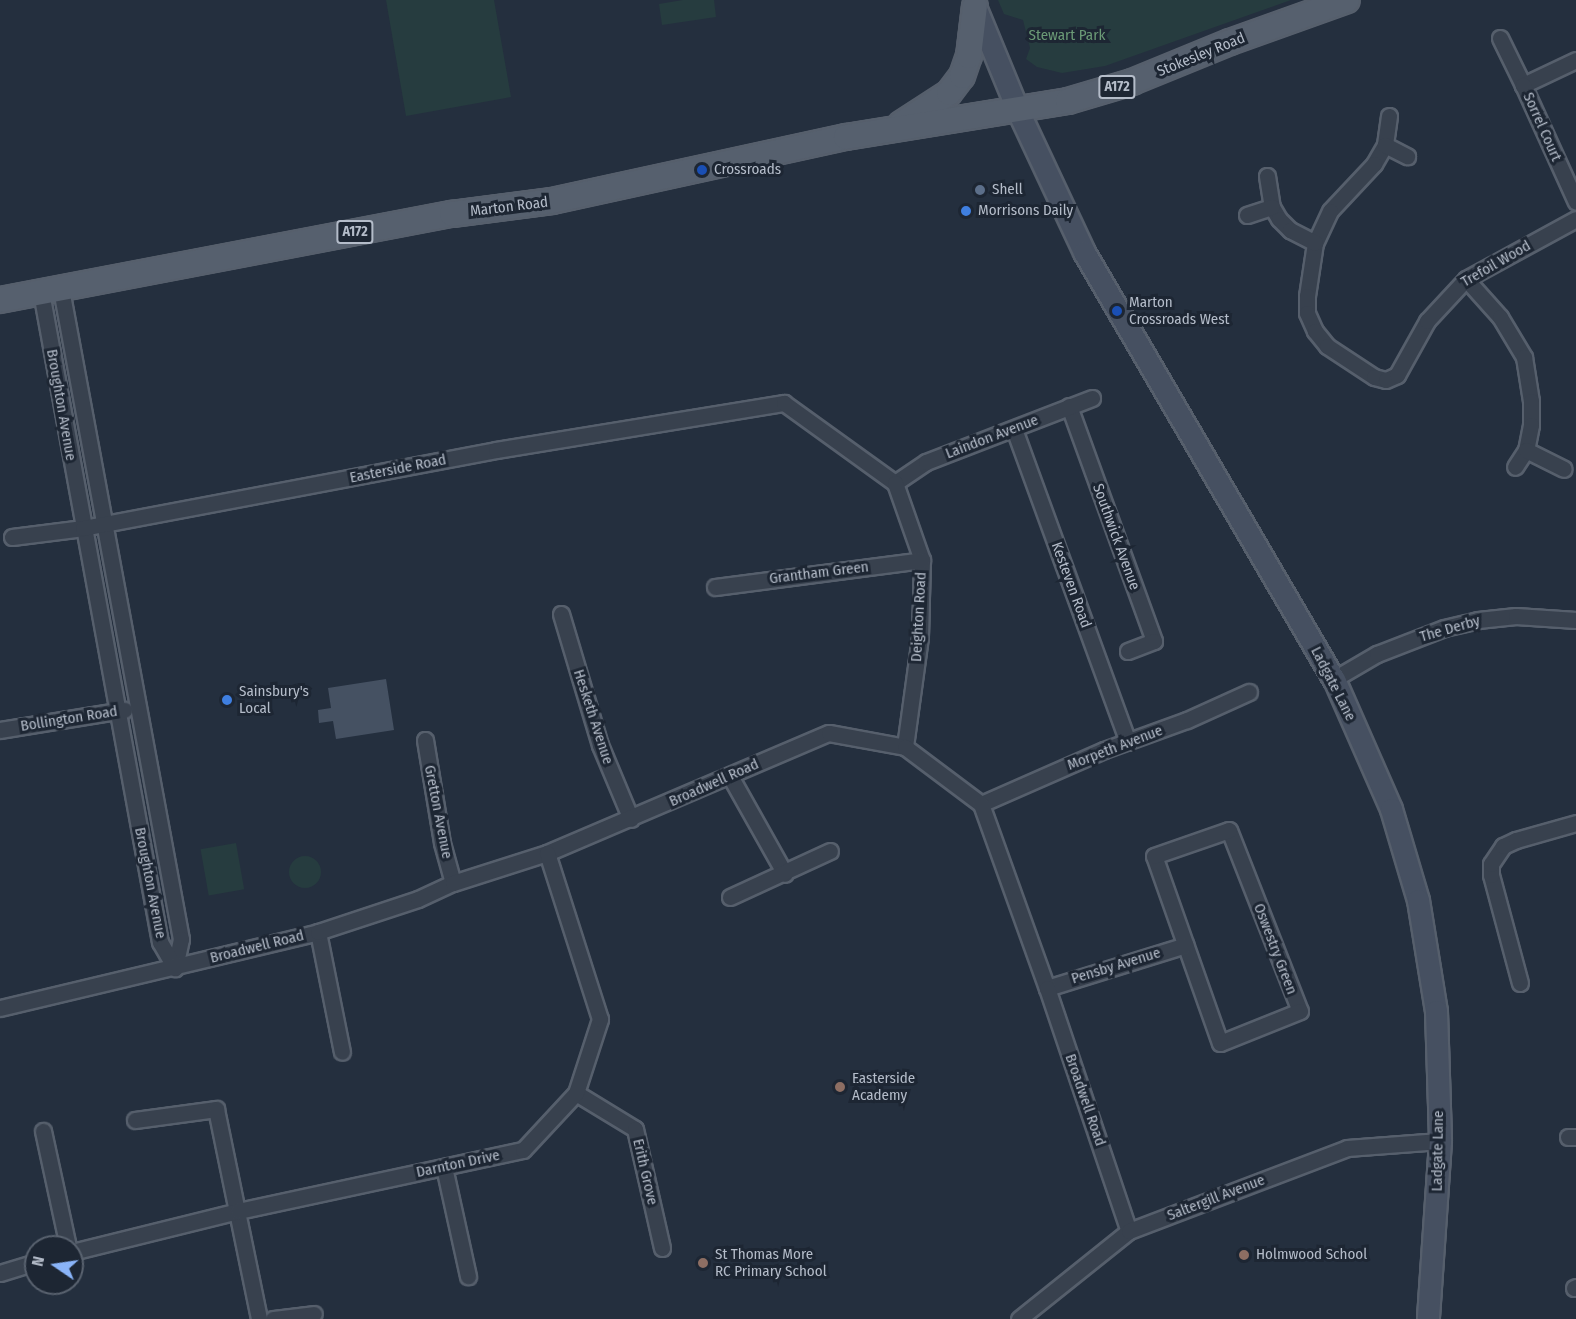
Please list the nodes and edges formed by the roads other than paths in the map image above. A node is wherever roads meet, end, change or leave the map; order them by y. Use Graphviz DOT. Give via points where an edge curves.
graph roads {
  1 [pos="1347,0"];
  2 [pos="974,3"];
  3 [pos="1500,38"];
  4 [pos="1576,60"];
  5 [pos="1523,85"];
  6 [pos="1018,111"];
  7 [pos="1389,116"];
  8 [pos="891,130"];
  9 [pos="1385,145"];
  10 [pos="1407,156"];
  11 [pos="1267,176"];
  12 [pos="1576,202"];
  13 [pos="1272,207"];
  14 [pos="1247,215"];
  15 [pos="1576,219"];
  16 [pos="1315,243"];
  17 [pos="1466,279"];
  18 [pos="51,290"];
  19 [pos="0,300"];
  20 [pos="1092,398"];
  21 [pos="1069,406"];
  22 [pos="1014,429"];
  23 [pos="1526,450"];
  24 [pos="1515,467"];
  25 [pos="1564,469"];
  26 [pos="895,483"];
  27 [pos="104,524"];
  28 [pos="83,528"];
  29 [pos="12,537"];
  30 [pos="922,560"];
  31 [pos="715,587"];
  32 [pos="561,614"];
  33 [pos="1576,620"];
  34 [pos="1128,651"];
  35 [pos="1334,679"];
  36 [pos="1249,692"];
  37 [pos="138,707"];
  38 [pos="117,711"];
  39 [pos="0,730"];
  40 [pos="425,740"];
  41 [pos="1128,742"];
  42 [pos="905,747"];
  43 [pos="730,776"];
  44 [pos="981,804"];
  45 [pos="631,819"];
  46 [pos="1576,823"];
  47 [pos="830,851"];
  48 [pos="547,852"];
  49 [pos="785,874"];
  50 [pos="453,883"];
  51 [pos="730,897"];
  52 [pos="318,932"];
  53 [pos="1186,945"];
  54 [pos="175,968"];
  55 [pos="1520,983"];
  56 [pos="1047,988"];
  57 [pos="0,1008"];
  58 [pos="342,1052"];
  59 [pos="576,1093"];
  60 [pos="135,1120"];
  61 [pos="43,1131"];
  62 [pos="1440,1141"];
  63 [pos="444,1167"];
  64 [pos="238,1211"];
  65 [pos="1129,1231"];
  66 [pos="65,1235"];
  67 [pos="662,1248"];
  68 [pos="84,1249"];
  69 [pos="24,1265"];
  70 [pos="0,1272"];
  71 [pos="468,1276"];
  72 [pos="314,1314"];
  73 [pos="259,1319"];
  74 [pos="273,1319"];
  75 [pos="1020,1319"];
  76 [pos="1428,1319"];
  1 -- 6 [label="main road, Stokesley Road / A172" via="1132,82"];
  2 -- 6 [label="main road, Ladgate Lane"];
  2 -- 8 [label="main road, A172" via="969,56 962,76 949,93"];
  3 -- 5 [label="street, Sorrel Court"];
  4 -- 5 [label="street, Sorrel Court"];
  5 -- 12 [label="street, Sorrel Court"];
  6 -- 8 [label="main road, Marton Road / A172"];
  6 -- 35 [label="main road, Ladgate Lane" via="1106,292"];
  7 -- 9 [label="street, Trefoil Wood"];
  8 -- 18 [label="main road, Marton Road / A172" via="552,201 440,216"];
  9 -- 10 [label="street"];
  9 -- 16 [label="street, Trefoil Wood" via="1374,164 1330,211"];
  11 -- 13 [label="street"];
  13 -- 14 [label="street"];
  13 -- 16 [label="street" via="1290,231"];
  15 -- 17 [label="street, Trefoil Wood"];
  16 -- 17 [label="street, Trefoil Wood" via="1307,296 1307,313 1315,331 1346,361 1380,379 1397,375 1427,321"];
  17 -- 23 [label="street" via="1500,317 1524,357 1531,401"];
  18 -- 19 [label="main road, Marton Road / A172"];
  18 -- 27 [label="street, Broughton Avenue"];
  18 -- 28 [label="street, Broughton Avenue"];
  20 -- 21 [label="street, Laindon Avenue"];
  21 -- 22 [label="street, Laindon Avenue"];
  21 -- 34 [label="street, Southwick Avenue" via="1154,641"];
  22 -- 26 [label="street, Laindon Avenue" via="926,462"];
  22 -- 41 [label="street, Kesteven Road"];
  23 -- 24 [label="street"];
  23 -- 25 [label="street"];
  26 -- 27 [label="street, Easterside Road" via="784,404 496,450"];
  26 -- 30 [label="street, Deighton Road"];
  27 -- 28 [label="street, Easterside Road"];
  27 -- 37 [label="street, Broughton Avenue"];
  28 -- 29 [label="street, Easterside Road"];
  28 -- 38 [label="street, Broughton Avenue"];
  30 -- 31 [label="street, Grantham Green"];
  30 -- 42 [label="street, Deighton Road" via="920,638"];
  32 -- 45 [label="street, Hesketh Avenue" via="600,745"];
  33 -- 35 [label="street, The Derby" via="1516,616 1444,628 1377,654"];
  35 -- 62 [label="main road, Ladgate Lane" via="1391,809 1418,900 1436,1011"];
  36 -- 41 [label="street, Morpeth Avenue"];
  37 -- 38 [label="street, Bollington Road"];
  37 -- 54 [label="street, Broughton Avenue" via="181,939"];
  38 -- 39 [label="street, Bollington Road"];
  38 -- 54 [label="street, Broughton Avenue" via="160,942"];
  40 -- 50 [label="street, Gretton Avenue" via="442,843"];
  41 -- 44 [label="street, Morpeth Avenue"];
  42 -- 43 [label="street, Broadwell Road" via="829,733"];
  42 -- 44 [label="street, Broadwell Road"];
  43 -- 45 [label="street, Broadwell Road"];
  43 -- 49 [label="street"];
  44 -- 56 [label="street, Broadwell Road"];
  45 -- 48 [label="street, Broadwell Road"];
  46 -- 55 [label="street" via="1503,846 1491,864"];
  47 -- 49 [label="street"];
  48 -- 50 [label="street, Broadwell Road"];
  48 -- 59 [label="street, Darnton Drive" via="600,1019"];
  49 -- 51 [label="street"];
  50 -- 52 [label="street, Broadwell Road"];
  52 -- 54 [label="street, Broadwell Road"];
  52 -- 58 [label="street"];
  53 -- 53 [label="street, Oswestry Green" via="1220,1043 1300,1011 1229,830 1154,856"];
  53 -- 56 [label="street, Pensby Avenue"];
  54 -- 57 [label="street, Broadwell Road"];
  56 -- 65 [label="street, Broadwell Road"];
  59 -- 63 [label="street, Darnton Drive" via="523,1150"];
  59 -- 67 [label="street, Erith Grove" via="635,1129"];
  60 -- 64 [label="street" via="216,1109"];
  61 -- 66 [label="street"];
  62 -- 65 [label="street, Saltergill Avenue" via="1347,1148"];
  62 -- 76 [label="main road, Ladgate Lane"];
  63 -- 64 [label="street, Darnton Drive"];
  63 -- 71 [label="street"];
  64 -- 68 [label="street, Darnton Drive"];
  64 -- 73 [label="street"];
  65 -- 75 [label="street, Saltergill Avenue"];
  69 -- 70 [label="street"];
  72 -- 74 [label="street"];
}
